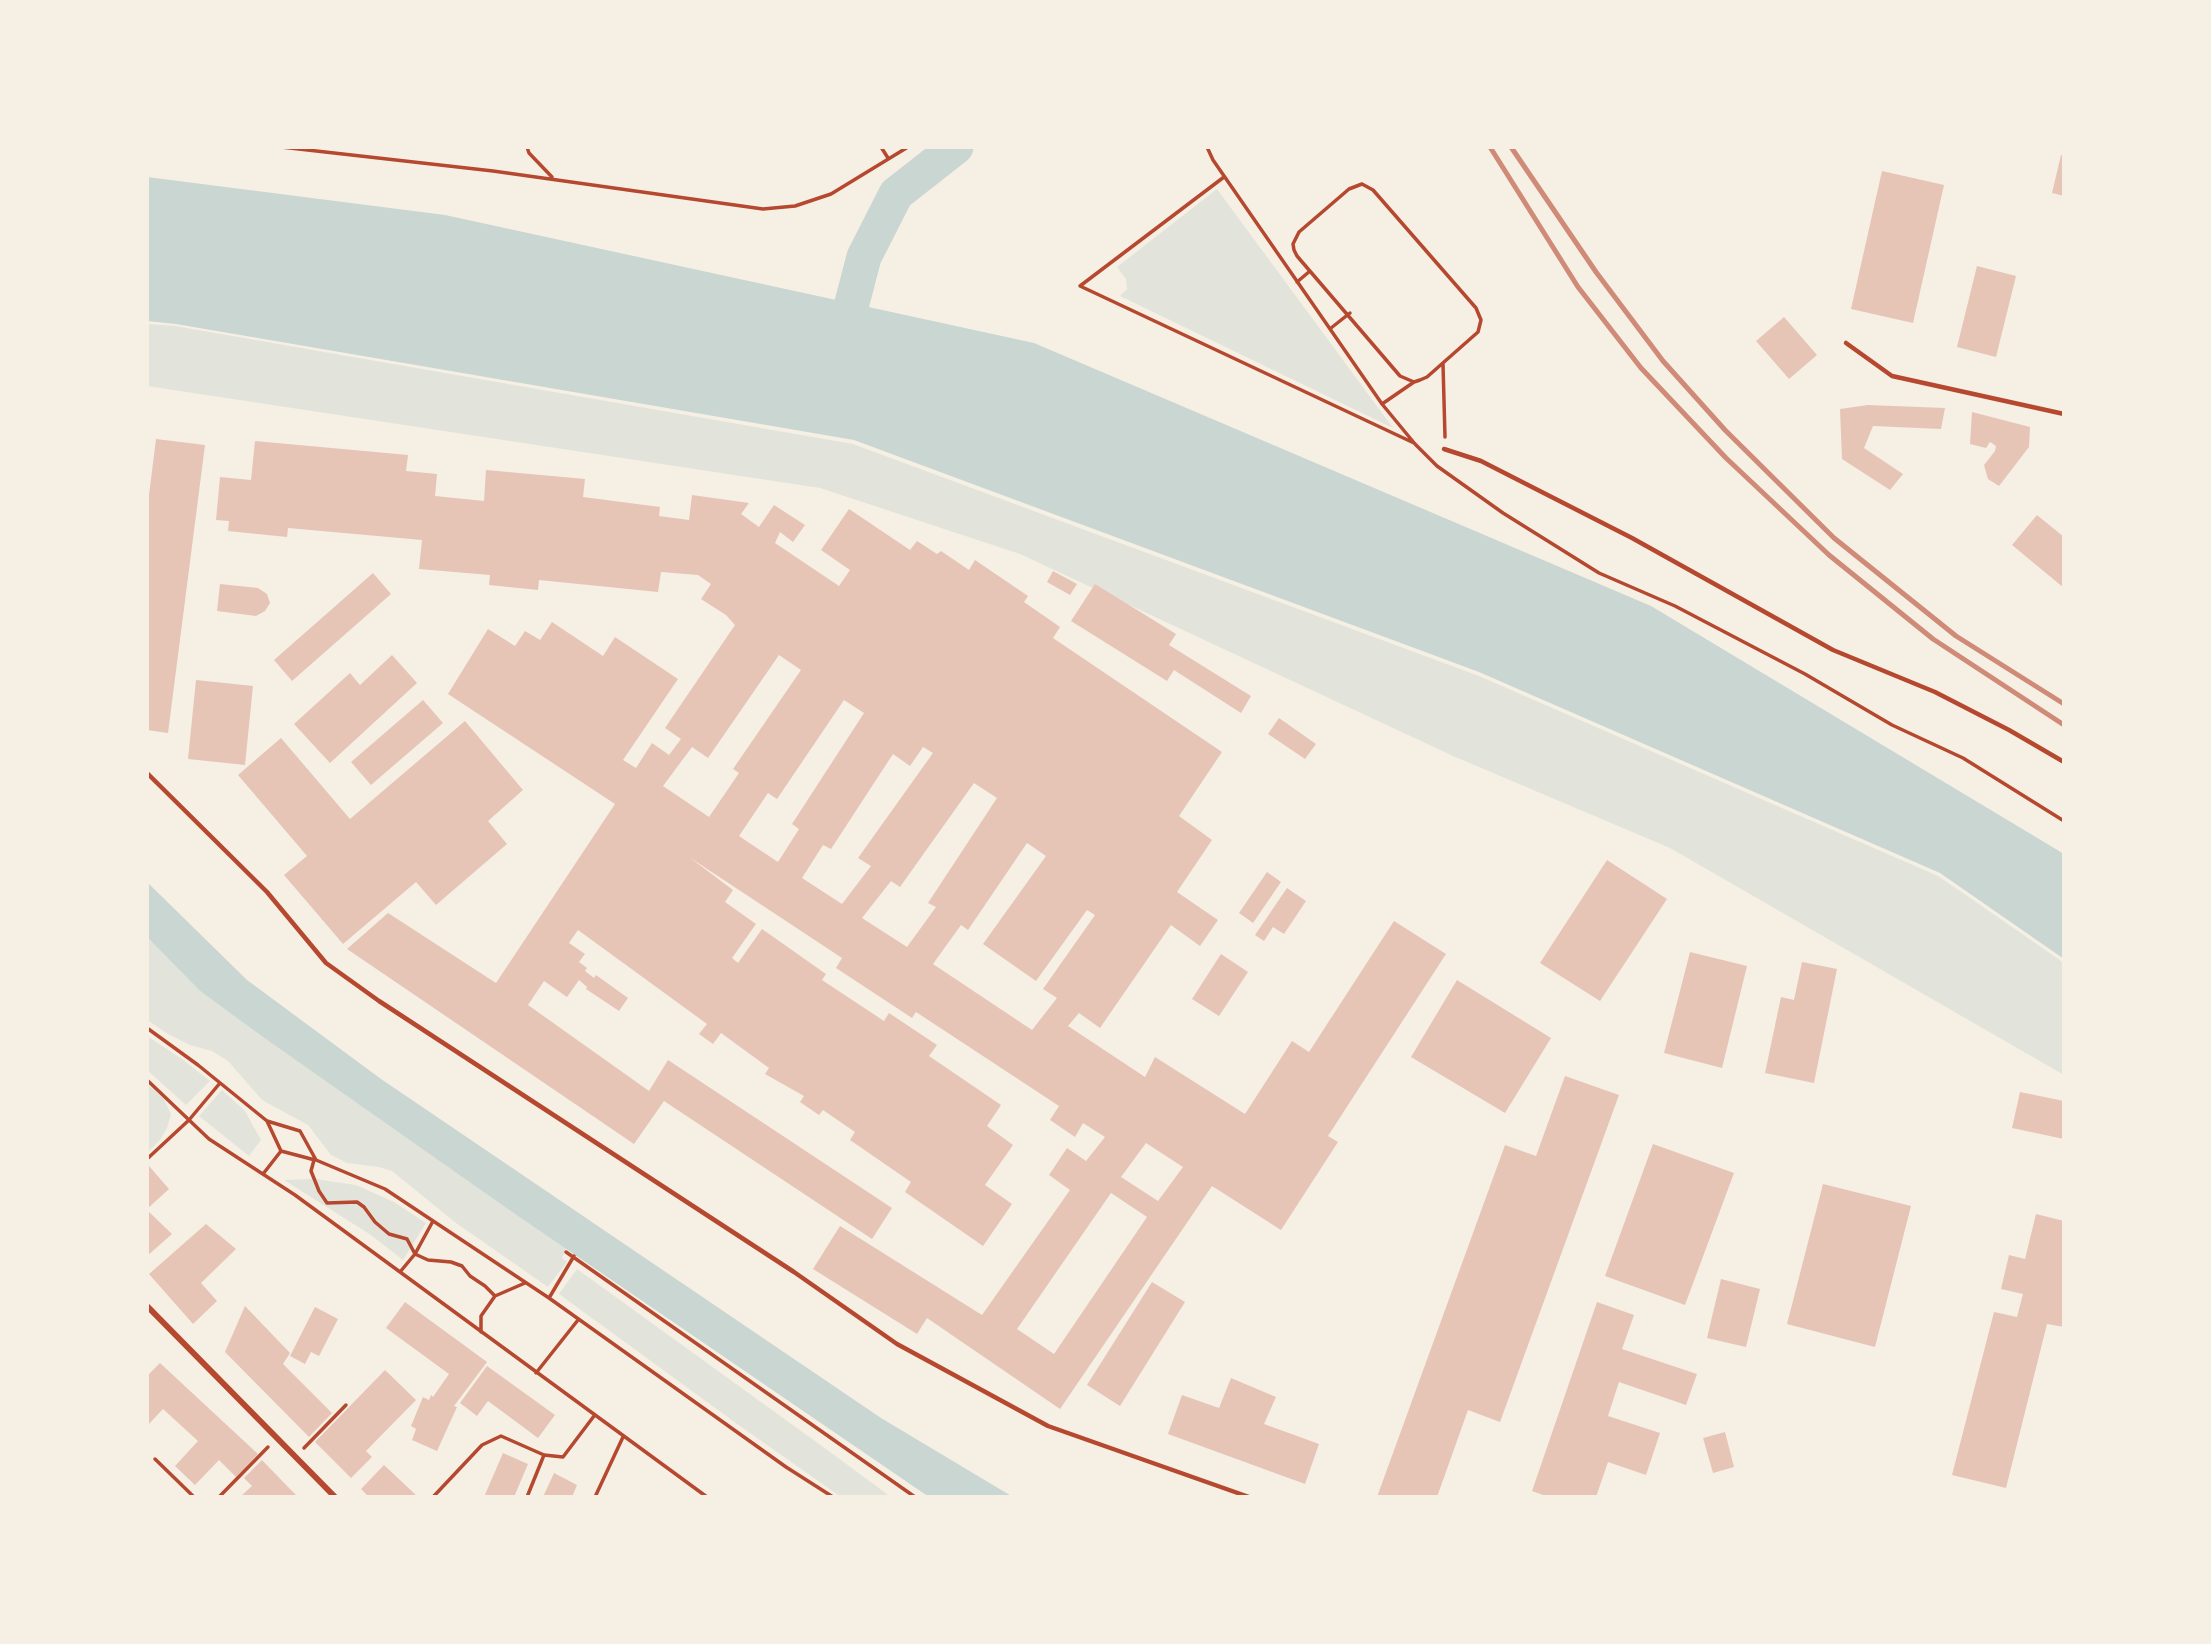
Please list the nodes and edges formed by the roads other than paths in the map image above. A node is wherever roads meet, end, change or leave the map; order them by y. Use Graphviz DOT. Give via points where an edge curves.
graph roads {
  1 [pos="1846,342"];
  2 [pos="2064,414"];
  3 [pos="1444,449"];
  4 [pos="2064,762"];
  5 [pos="147,773"];
  6 [pos="147,1306"];
  7 [pos="335,1497"];
  8 [pos="1249,1497"];
  1 -- 2 [label="lane" via="1892,376"];
  3 -- 4 [label="lane" via="1481,461 1632,538 1833,650 1935,692"];
  5 -- 8 [label="lane" via="267,892 326,963 897,1344 1048,1426"];
  6 -- 7 [label="street"];
}
